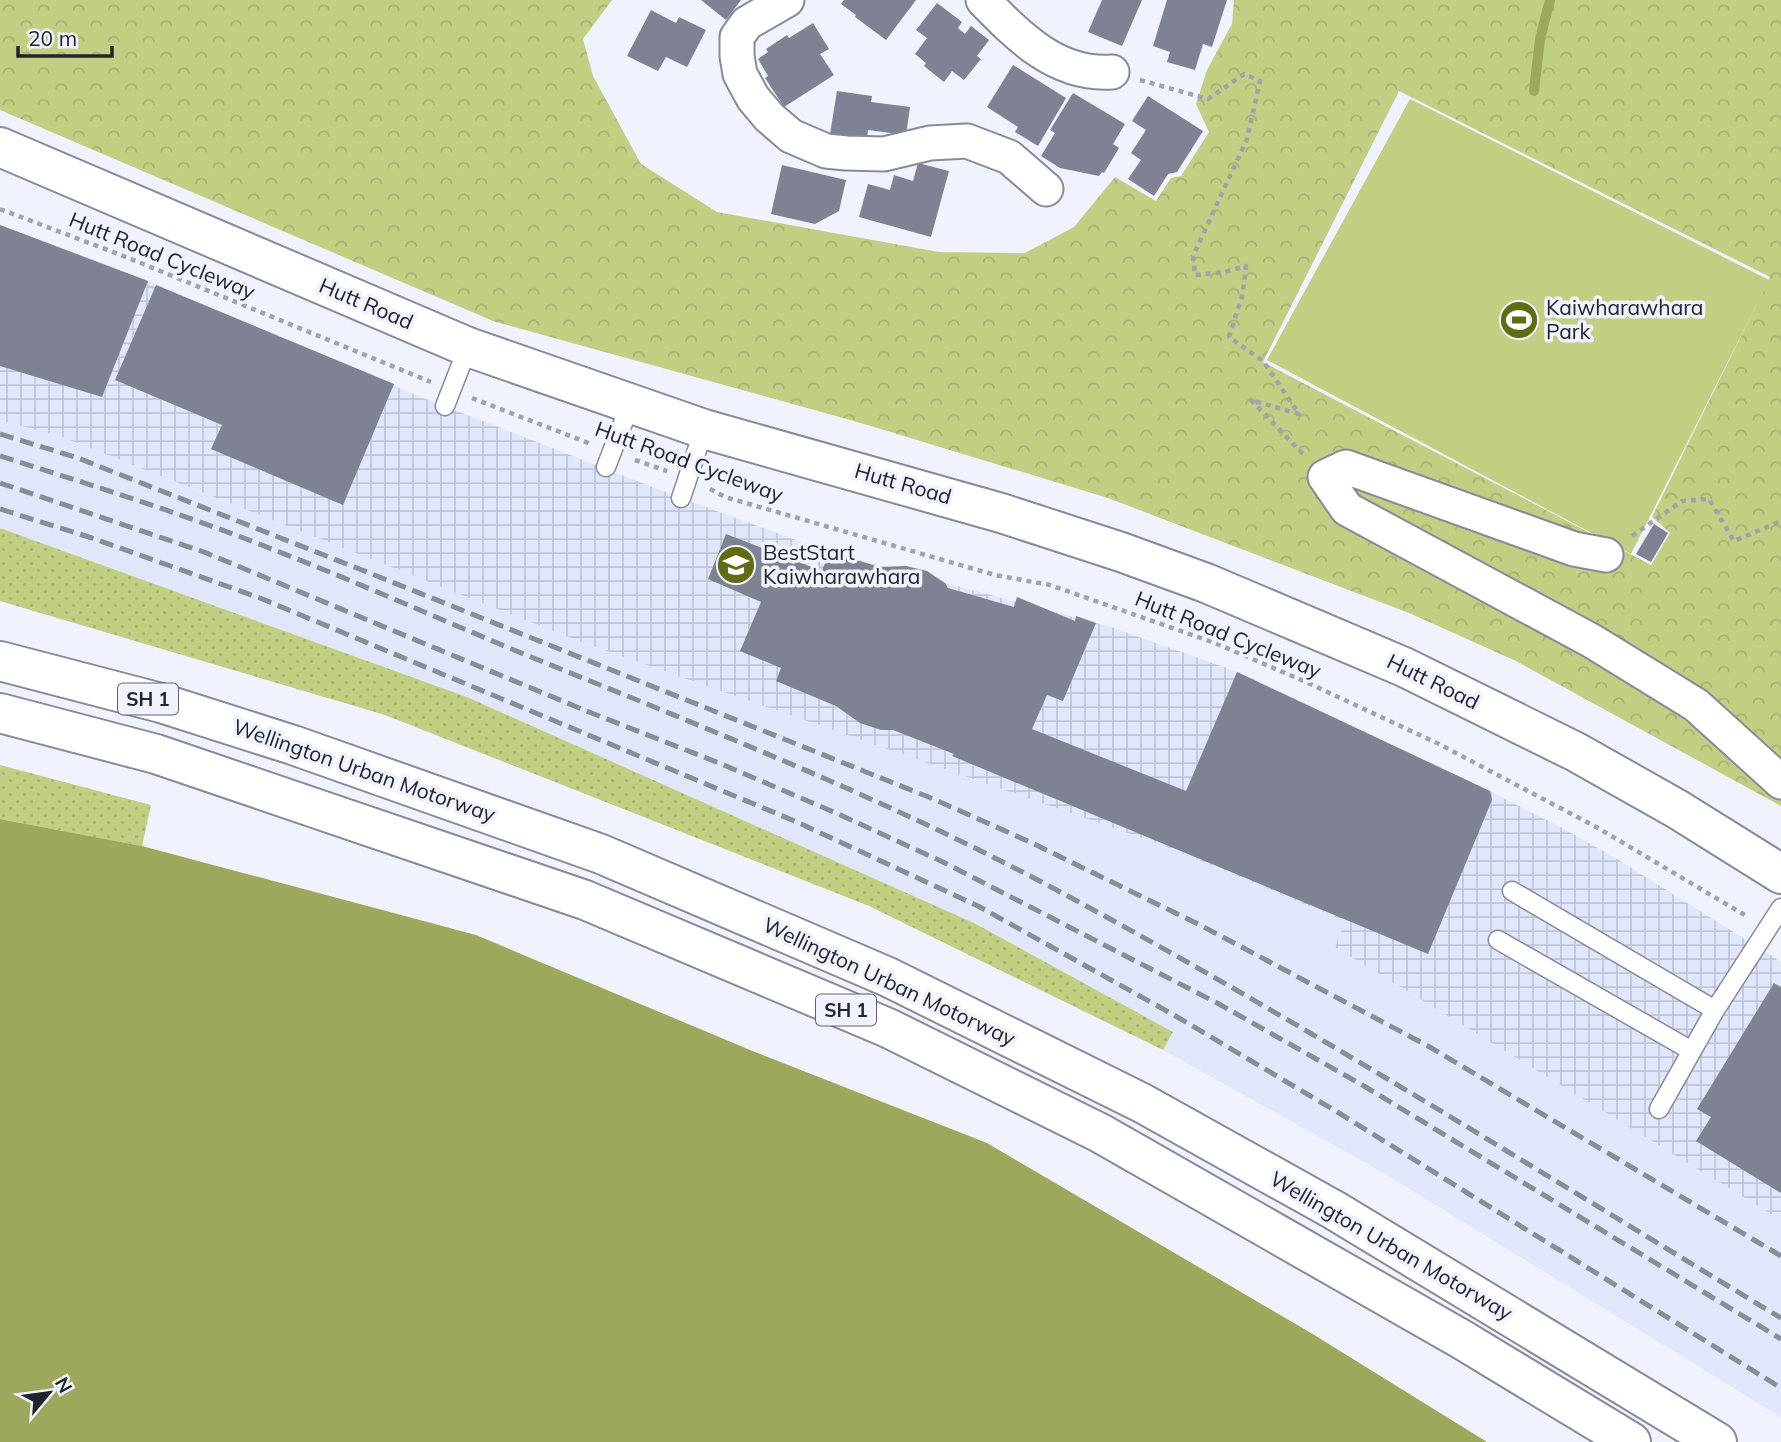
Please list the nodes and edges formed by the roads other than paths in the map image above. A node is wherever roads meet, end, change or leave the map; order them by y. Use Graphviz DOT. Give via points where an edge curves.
graph roads {
  1 [pos="787,0"];
  2 [pos="983,0"];
  3 [pos="1112,72"];
  4 [pos="1,152"];
  5 [pos="1046,189"];
  6 [pos="468,347"];
  7 [pos="448,398"];
  8 [pos="630,405"];
  9 [pos="704,429"];
  10 [pos="609,460"];
  11 [pos="681,498"];
  12 [pos="1606,555"];
  13 [pos="0,661"];
  14 [pos="0,713"];
  15 [pos="1781,782"];
  16 [pos="1781,874"];
  17 [pos="1512,891"];
  18 [pos="1781,908"];
  19 [pos="1498,940"];
  20 [pos="1715,1010"];
  21 [pos="1692,1051"];
  22 [pos="1659,1109"];
  23 [pos="1631,1442"];
  24 [pos="1717,1442"];
  1 -- 5 [label="street" via="747,23 737,37 737,56 740,74 753,98 791,136 826,151 846,153 884,154 930,143 967,141 1009,157"];
  2 -- 3 [label="street" via="1038,51 1062,65"];
  4 -- 6 [label="main road, Hutt Road"];
  6 -- 7 [label="lane"];
  6 -- 8 [label="main road, Hutt Road"];
  8 -- 9 [label="main road, Hutt Road"];
  8 -- 10 [label="lane"];
  9 -- 11 [label="lane"];
  9 -- 16 [label="main road, Hutt Road" via="1001,513 1206,583 1404,667 1576,752"];
  12 -- 15 [label="street" via="1574,549 1346,467 1325,477 1347,509 1592,641 1696,705"];
  13 -- 24 [label="main road, Wellington Urban Motorway / SH 1" via="175,707 601,854 888,977 1142,1103 1322,1203"];
  14 -- 23 [label="main road, Wellington Urban Motorway / SH 1" via="156,754 585,900 888,1028 1100,1133 1450,1332"];
  17 -- 20 [label="lane"];
  18 -- 20 [label="lane"];
  19 -- 21 [label="lane"];
  20 -- 21 [label="lane"];
  21 -- 22 [label="lane"];
}
